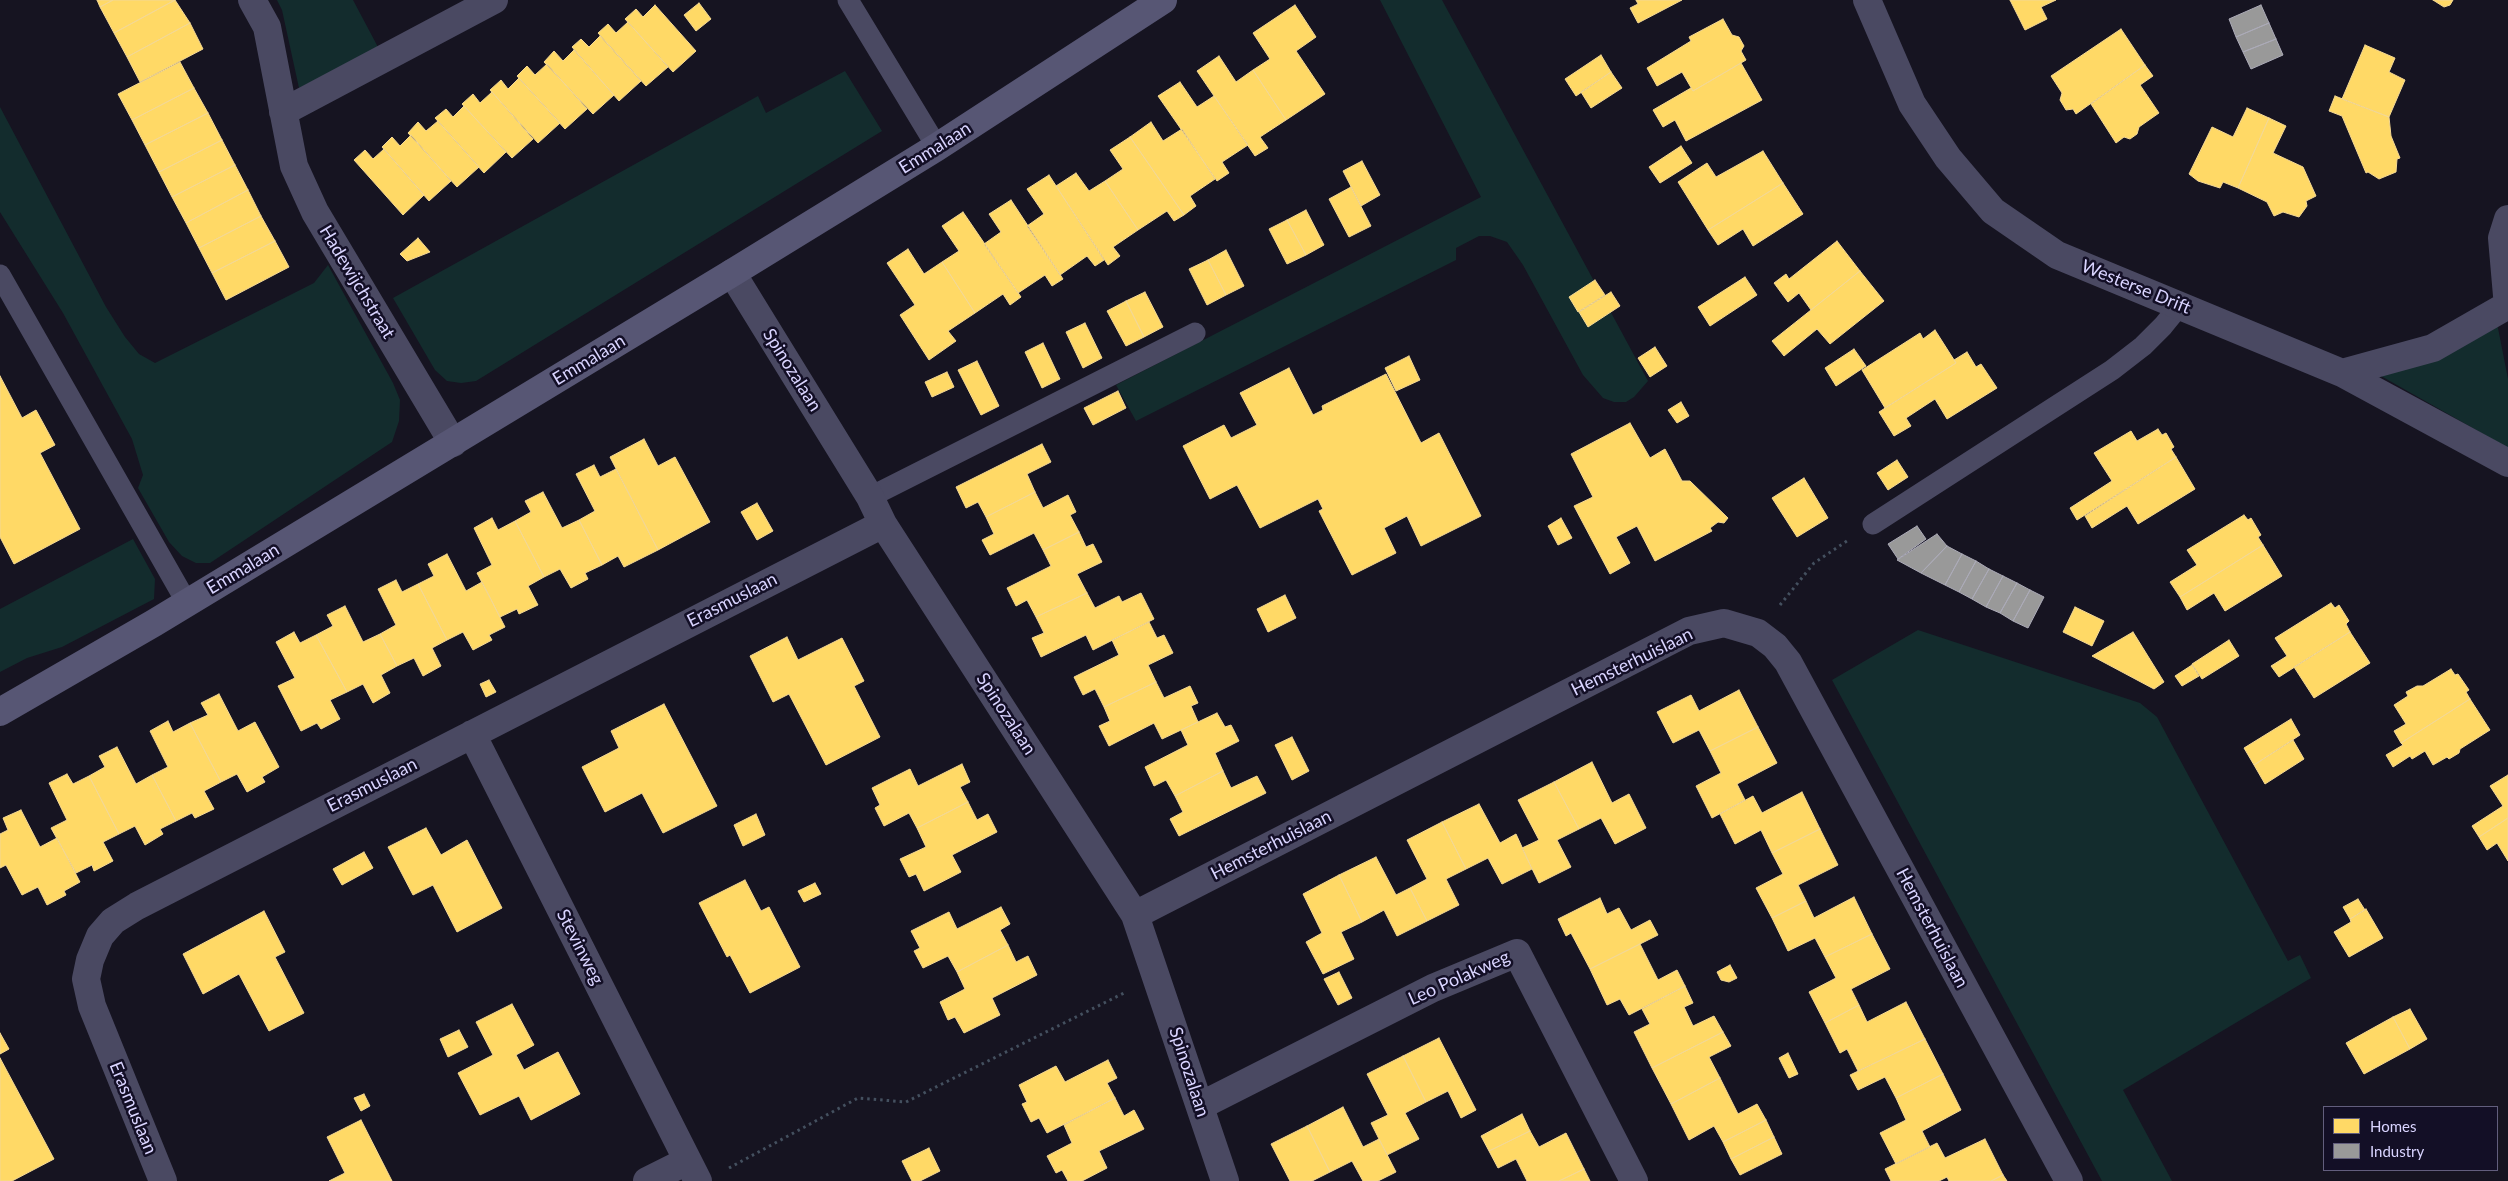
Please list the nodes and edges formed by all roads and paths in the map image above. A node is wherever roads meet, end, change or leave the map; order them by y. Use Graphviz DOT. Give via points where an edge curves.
graph roads {
  1 [pos="252,0"];
  2 [pos="494,0"];
  3 [pos="848,0"];
  4 [pos="1163,0"];
  5 [pos="1866,0"];
  6 [pos="283,112"];
  7 [pos="937,147"];
  8 [pos="2508,219"];
  9 [pos="732,273"];
  10 [pos="0,275"];
  11 [pos="2180,305"];
  12 [pos="2508,306"];
  13 [pos="1195,333"];
  14 [pos="2342,373"];
  15 [pos="453,443"];
  16 [pos="2508,462"];
  17 [pos="870,497"];
  18 [pos="883,524"];
  19 [pos="1873,524"];
  20 [pos="187,603"];
  21 [pos="1758,633"];
  22 [pos="3,712"];
  23 [pos="472,734"];
  24 [pos="1135,916"];
  25 [pos="1157,976"];
  26 [pos="1200,1106"];
  27 [pos="702,1171"];
  28 [pos="163,1181"];
  29 [pos="647,1181"];
  30 [pos="1225,1181"];
  31 [pos="1634,1181"];
  32 [pos="2069,1181"];
  1 -- 6 [label="street, Hadewijchstraat" via="267,27"];
  2 -- 6 [label="street"];
  3 -- 7 [label="lane"];
  4 -- 7 [label="main road, Emmalaan"];
  5 -- 11 [label="street, Westerse Drift" via="1912,104 1948,158 1992,211 2057,255"];
  6 -- 15 [label="street, Hadewijchstraat" via="294,166 315,212"];
  7 -- 9 [label="main road, Emmalaan"];
  8 -- 12 [label="street" via="2502,238"];
  9 -- 15 [label="main road, Emmalaan"];
  9 -- 17 [label="street, Spinozalaan"];
  10 -- 20 [label="lane"];
  11 -- 14 [label="street, Westerse Drift"];
  11 -- 19 [label="lane" via="2143,346 2112,370"];
  12 -- 14 [label="street" via="2433,348"];
  13 -- 17 [label="lane"];
  14 -- 16 [label="street, Westerse Drift"];
  15 -- 20 [label="main road, Emmalaan"];
  17 -- 18 [label="street, Spinozalaan"];
  18 -- 23 [label="street, Erasmuslaan"];
  18 -- 24 [label="street, Spinozalaan"];
  19 -- 21 [label="path" via="1814,562"];
  20 -- 22 [label="main road, Emmalaan"];
  21 -- 24 [label="street, Hemsterhuislaan" via="1724,623 1689,631"];
  21 -- 32 [label="street, Hemsterhuislaan" via="1788,662"];
  23 -- 27 [label="street, Stevinweg" via="655,1094"];
  23 -- 28 [label="street, Erasmuslaan" via="138,906 113,921 100,936 86,979 92,1006"];
  24 -- 25 [label="street, Spinozalaan"];
  25 -- 26 [label="street, Spinozalaan"];
  25 -- 27 [label="path" via="906,1102 858,1098"];
  26 -- 30 [label="street, Spinozalaan"];
  26 -- 31 [label="street, Leo Polakweg" via="1433,988 1517,953"];
  27 -- 29 [label="street"];
}
